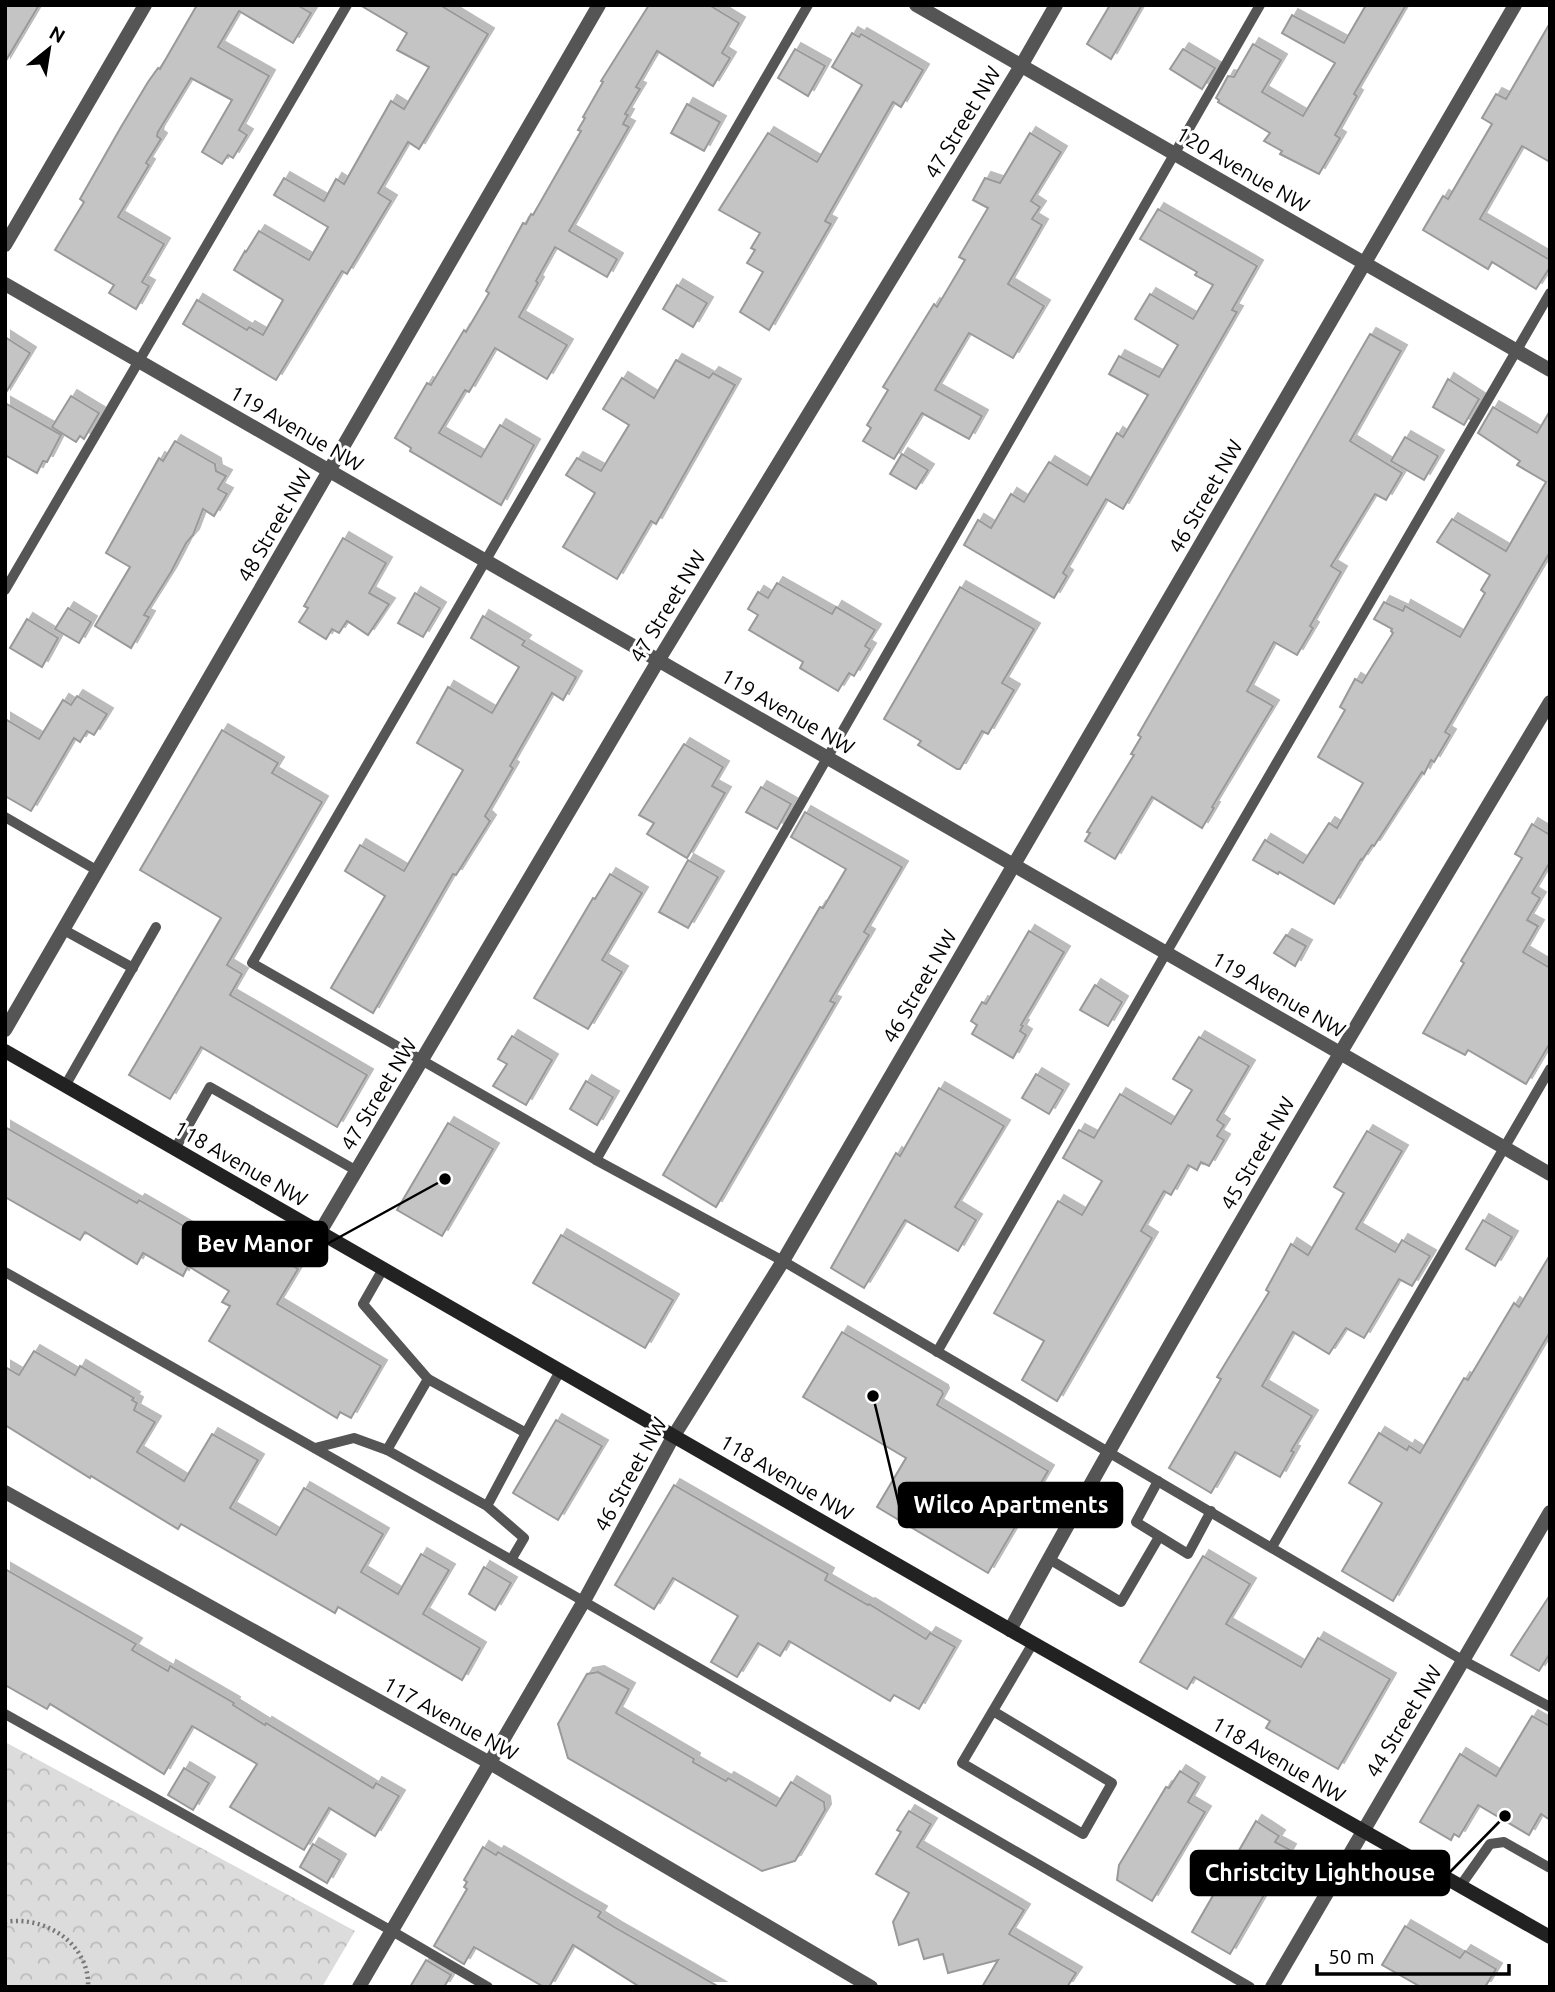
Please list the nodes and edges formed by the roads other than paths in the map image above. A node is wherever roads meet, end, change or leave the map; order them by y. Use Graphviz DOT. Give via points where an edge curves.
graph roads {
  1 [pos="145,5"];
  2 [pos="347,5"];
  3 [pos="599,5"];
  4 [pos="808,5"];
  5 [pos="916,5"];
  6 [pos="1055,5"];
  7 [pos="1260,5"];
  8 [pos="1515,5"];
  9 [pos="1021,66"];
  10 [pos="1174,153"];
  11 [pos="5,245"];
  12 [pos="1364,264"];
  13 [pos="5,284"];
  14 [pos="1550,293"];
  15 [pos="1516,350"];
  16 [pos="139,361"];
  17 [pos="1550,370"];
  18 [pos="330,471"];
  19 [pos="486,561"];
  20 [pos="5,590"];
  21 [pos="658,660"];
  22 [pos="1550,702"];
  23 [pos="827,757"];
  24 [pos="5,817"];
  25 [pos="1014,865"];
  26 [pos="98,871"];
  27 [pos="156,927"];
  28 [pos="64,930"];
  29 [pos="1166,953"];
  30 [pos="133,968"];
  31 [pos="5,1030"];
  32 [pos="5,1051"];
  33 [pos="1340,1053"];
  34 [pos="422,1061"];
  35 [pos="1550,1069"];
  36 [pos="65,1086"];
  37 [pos="1504,1147"];
  38 [pos="175,1149"];
  39 [pos="596,1160"];
  40 [pos="357,1171"];
  41 [pos="1550,1174"];
  42 [pos="320,1231"];
  43 [pos="783,1261"];
  44 [pos="383,1269"];
  45 [pos="5,1272"];
  46 [pos="937,1352"];
  47 [pos="560,1371"];
  48 [pos="428,1379"];
  49 [pos="526,1433"];
  50 [pos="674,1437"];
  51 [pos="315,1448"];
  52 [pos="387,1450"];
  53 [pos="1108,1452"];
  54 [pos="1158,1481"];
  55 [pos="5,1492"];
  56 [pos="487,1506"];
  57 [pos="1211,1511"];
  58 [pos="1550,1512"];
  59 [pos="1159,1537"];
  60 [pos="1272,1546"];
  61 [pos="1049,1559"];
  62 [pos="511,1560"];
  63 [pos="584,1601"];
  64 [pos="1010,1630"];
  65 [pos="1033,1643"];
  66 [pos="1464,1661"];
  67 [pos="1550,1707"];
  68 [pos="993,1712"];
  69 [pos="5,1714"];
  70 [pos="490,1763"];
  71 [pos="1361,1830"];
  72 [pos="1550,1868"];
  73 [pos="1461,1885"];
  74 [pos="392,1931"];
  75 [pos="1550,1937"];
  76 [pos="359,1987"];
  77 [pos="488,1987"];
  78 [pos="872,1987"];
  79 [pos="1250,1987"];
  80 [pos="1272,1987"];
  1 -- 11 [label="street"];
  2 -- 16 [label="lane"];
  3 -- 18 [label="street, 48 Street NW"];
  4 -- 19 [label="lane"];
  5 -- 9 [label="street, 120 Avenue NW"];
  6 -- 9 [label="street, 47 Street NW"];
  7 -- 10 [label="lane"];
  8 -- 12 [label="street, 46 Street NW"];
  9 -- 10 [label="street, 120 Avenue NW"];
  9 -- 21 [label="street, 47 Street NW"];
  10 -- 12 [label="street, 120 Avenue NW"];
  10 -- 23 [label="lane"];
  12 -- 15 [label="street, 120 Avenue NW"];
  12 -- 25 [label="street, 46 Street NW"];
  13 -- 16 [label="street, 119 Avenue NW"];
  14 -- 15 [label="lane"];
  15 -- 17 [label="street, 120 Avenue NW"];
  15 -- 29 [label="lane"];
  16 -- 18 [label="street, 119 Avenue NW"];
  16 -- 20 [label="lane"];
  18 -- 19 [label="street, 119 Avenue NW"];
  18 -- 26 [label="street, 48 Street NW"];
  19 -- 21 [label="street, 119 Avenue NW"];
  19 -- 34 [label="lane" via="251,963"];
  21 -- 23 [label="street, 119 Avenue NW"];
  21 -- 34 [label="street, 47 Street NW"];
  22 -- 33 [label="street, 45 Street NW"];
  23 -- 25 [label="street, 119 Avenue NW"];
  23 -- 39 [label="lane"];
  24 -- 26 [label="lane"];
  25 -- 29 [label="street, 119 Avenue NW"];
  25 -- 43 [label="street, 46 Street NW"];
  26 -- 28 [label="street, 48 Street NW"];
  27 -- 30 [label="lane"];
  28 -- 30 [label="lane"];
  28 -- 31 [label="street, 48 Street NW"];
  29 -- 33 [label="street, 119 Avenue NW"];
  29 -- 46 [label="lane"];
  30 -- 36 [label="lane"];
  32 -- 36 [label="main road, 118 Avenue NW"];
  33 -- 37 [label="street, 119 Avenue NW"];
  33 -- 53 [label="street, 45 Street NW"];
  34 -- 39 [label="lane"];
  34 -- 40 [label="street, 47 Street NW"];
  35 -- 37 [label="lane"];
  36 -- 38 [label="main road, 118 Avenue NW"];
  37 -- 41 [label="street, 119 Avenue NW"];
  37 -- 60 [label="lane"];
  38 -- 40 [label="lane" via="210,1087"];
  38 -- 42 [label="main road, 118 Avenue NW"];
  39 -- 43 [label="lane"];
  40 -- 42 [label="street, 47 Street NW"];
  42 -- 44 [label="main road, 118 Avenue NW"];
  43 -- 46 [label="lane"];
  43 -- 50 [label="street, 46 Street NW"];
  44 -- 47 [label="main road, 118 Avenue NW"];
  44 -- 48 [label="lane" via="363,1304"];
  45 -- 51 [label="lane"];
  46 -- 53 [label="lane"];
  47 -- 49 [label="lane"];
  47 -- 50 [label="main road, 118 Avenue NW"];
  48 -- 49 [label="lane"];
  48 -- 52 [label="lane"];
  49 -- 56 [label="lane"];
  50 -- 63 [label="street, 46 Street NW"];
  50 -- 64 [label="main road, 118 Avenue NW"];
  51 -- 52 [label="lane" via="354,1438"];
  51 -- 62 [label="lane"];
  52 -- 56 [label="lane"];
  53 -- 54 [label="lane"];
  53 -- 61 [label="street, 45 Street NW"];
  54 -- 57 [label="lane"];
  54 -- 59 [label="lane" via="1136,1522"];
  55 -- 70 [label="street, 117 Avenue NW"];
  56 -- 62 [label="lane" via="524,1538"];
  57 -- 59 [label="lane" via="1188,1554"];
  57 -- 60 [label="lane"];
  58 -- 66 [label="street, 44 Street NW"];
  59 -- 61 [label="lane" via="1121,1602"];
  60 -- 66 [label="lane"];
  61 -- 64 [label="street, 45 Street NW"];
  62 -- 63 [label="lane"];
  63 -- 70 [label="street, 46 Street NW"];
  63 -- 79 [label="lane"];
  64 -- 65 [label="main road, 118 Avenue NW"];
  65 -- 68 [label="lane"];
  65 -- 71 [label="main road, 118 Avenue NW"];
  66 -- 67 [label="lane"];
  66 -- 71 [label="street, 44 Street NW"];
  68 -- 68 [label="lane" via="962,1763 1083,1834 1112,1783"];
  69 -- 74 [label="lane"];
  70 -- 74 [label="street, 46 Street NW"];
  70 -- 78 [label="street, 117 Avenue NW"];
  71 -- 73 [label="main road, 118 Avenue NW"];
  71 -- 80 [label="street, 44 Street NW"];
  72 -- 73 [label="lane" via="1504,1842 1490,1844"];
  73 -- 75 [label="main road, 118 Avenue NW"];
  74 -- 76 [label="street, 46 Street NW"];
  74 -- 77 [label="lane"];
}
